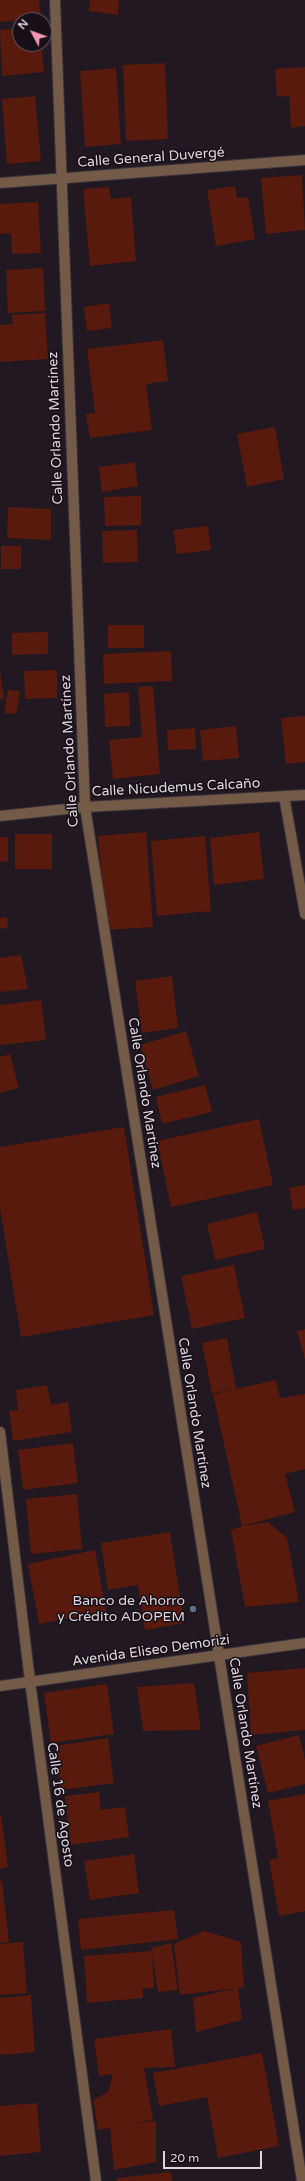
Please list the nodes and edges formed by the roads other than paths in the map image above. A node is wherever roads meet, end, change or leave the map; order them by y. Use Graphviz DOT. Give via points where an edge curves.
graph roads {
  1 [pos="55,0"];
  2 [pos="305,160"];
  3 [pos="61,179"];
  4 [pos="0,183"];
  5 [pos="305,795"];
  6 [pos="284,796"];
  7 [pos="85,807"];
  8 [pos="0,816"];
  9 [pos="305,914"];
  10 [pos="0,1432"];
  11 [pos="305,1643"];
  12 [pos="218,1656"];
  13 [pos="30,1682"];
  14 [pos="0,1686"];
  15 [pos="96,2181"];
  16 [pos="302,2181"];
  1 -- 3 [label="street, Calle Orlando Martínez"];
  2 -- 3 [label="street, Calle General Duvergé"];
  3 -- 4 [label="street, Calle General Duvergé"];
  3 -- 7 [label="street, Calle Orlando Martínez"];
  5 -- 6 [label="street, Calle Nicudemus Calcaño"];
  6 -- 7 [label="street, Calle Nicudemus Calcaño"];
  6 -- 9 [label="street"];
  7 -- 8 [label="street, Calle Nicudemus Calcaño"];
  7 -- 12 [label="street, Calle Orlando Martínez"];
  10 -- 13 [label="street, Calle 16 de Agosto"];
  11 -- 12 [label="street, Avenida Eliseo Demorizi"];
  12 -- 13 [label="street, Avenida Eliseo Demorizi"];
  12 -- 16 [label="street, Calle Orlando Martínez"];
  13 -- 14 [label="street, Avenida Eliseo Demorizi"];
  13 -- 15 [label="street, Calle 16 de Agosto"];
}
